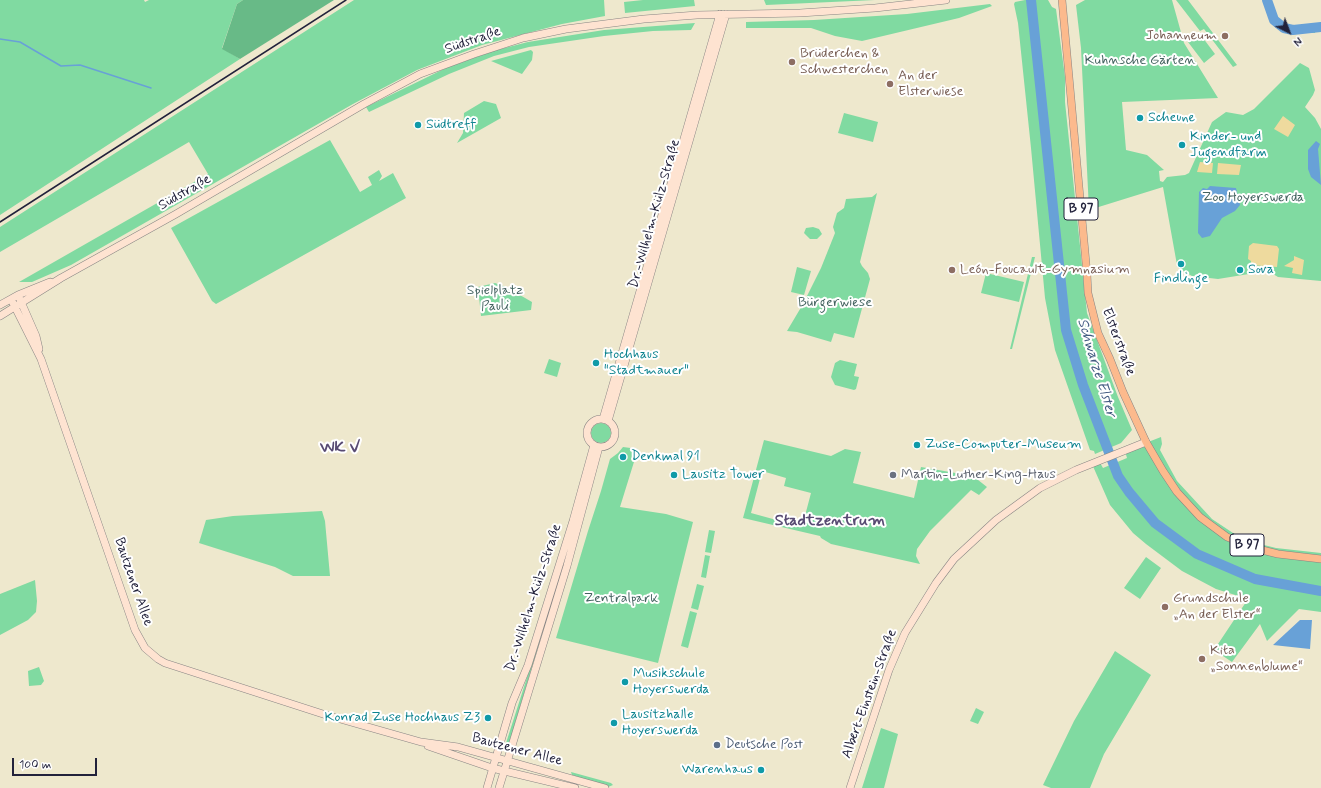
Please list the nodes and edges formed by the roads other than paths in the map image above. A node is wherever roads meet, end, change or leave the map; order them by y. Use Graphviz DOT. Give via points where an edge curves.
graph roads {
  1 [pos="946,0"];
  2 [pos="1062,0"];
  3 [pos="723,14"];
  4 [pos="61,278"];
  5 [pos="15,297"];
  6 [pos="0,305"];
  7 [pos="19,305"];
  8 [pos="0,316"];
  9 [pos="606,420"];
  10 [pos="1146,442"];
  11 [pos="596,446"];
  12 [pos="1321,559"];
  13 [pos="421,742"];
  14 [pos="495,758"];
  15 [pos="506,761"];
  16 [pos="492,768"];
  17 [pos="504,771"];
  18 [pos="487,788"];
  19 [pos="499,788"];
  20 [pos="575,788"];
  21 [pos="605,788"];
  22 [pos="850,788"];
  1 -- 3 [label="street, Südstraße" via="800,13"];
  2 -- 10 [label="main road, Elsterstraße / B 97" via="1088,293 1098,333"];
  3 -- 4 [label="street, Südstraße" via="644,19 566,29 497,46 444,65 364,104"];
  3 -- 9 [label="street, Dr.-Wilhelm-Külz-Straße"];
  4 -- 5 [label="street, Südstraße"];
  4 -- 7 [label="street, Südstraße"];
  5 -- 6 [label="street, Südstraße"];
  5 -- 7 [label="street, Bautzener Allee"];
  7 -- 8 [label="street, Südstraße"];
  7 -- 13 [label="street, Bautzener Allee" via="41,359 135,630 146,648 165,663 326,715"];
  9 -- 11 [label="street" via="596,420 589,427 588,439"];
  9 -- 11 [label="street" via="614,428 615,437 609,445"];
  10 -- 12 [label="main road, Elsterstraße / B 97" via="1177,492 1200,517 1219,532 1237,542 1268,552"];
  10 -- 22 [label="street, Albert-Einstein-Straße" via="1054,480 1025,497 954,559 921,605 896,652"];
  11 -- 14 [label="street, Dr.-Wilhelm-Külz-Straße" via="540,627"];
  11 -- 15 [label="street, Dr.-Wilhelm-Külz-Straße" via="550,623"];
  13 -- 14 [label="street, Bautzener Allee"];
  13 -- 16 [label="street, Bautzener Allee"];
  14 -- 15 [label="street, Bautzener Allee"];
  14 -- 16 [label="street, Dr.-Wilhelm-Külz-Straße"];
  15 -- 17 [label="street, Dr.-Wilhelm-Külz-Straße"];
  15 -- 21 [label="street, Bautzener Allee"];
  16 -- 17 [label="street, Bautzener Allee"];
  16 -- 18 [label="street, Dr.-Wilhelm-Külz-Straße"];
  17 -- 19 [label="street, Dr.-Wilhelm-Külz-Straße"];
  17 -- 20 [label="street, Bautzener Allee"];
}
